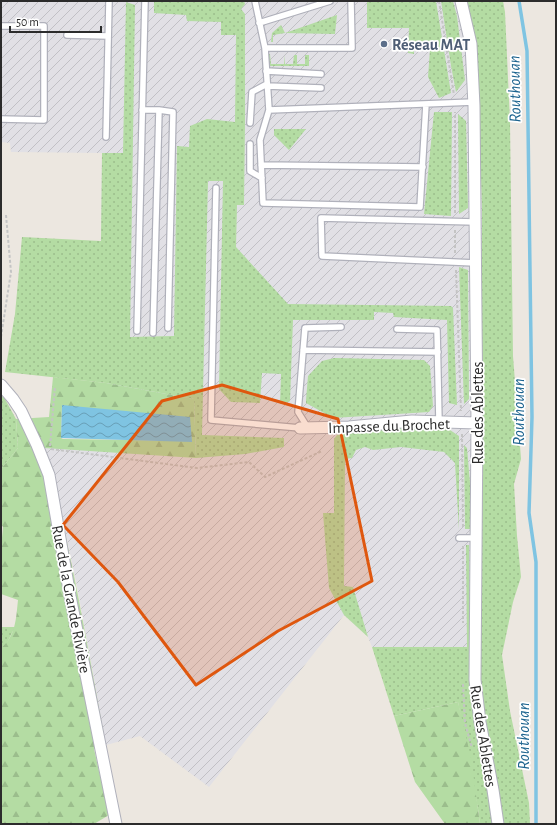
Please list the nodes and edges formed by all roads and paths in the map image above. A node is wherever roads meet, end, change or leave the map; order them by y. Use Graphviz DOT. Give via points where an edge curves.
graph roads {
  1 [pos="34,1"];
  2 [pos="109,1"];
  3 [pos="145,1"];
  4 [pos="255,1"];
  5 [pos="330,1"];
  6 [pos="351,1"];
  7 [pos="461,1"];
  8 [pos="260,23"];
  9 [pos="1,26"];
  10 [pos="67,35"];
  11 [pos="108,36"];
  12 [pos="265,48"];
  13 [pos="266,71"];
  14 [pos="321,74"];
  15 [pos="267,85"];
  16 [pos="321,88"];
  17 [pos="474,102"];
  18 [pos="426,104"];
  19 [pos="142,110"];
  20 [pos="159,110"];
  21 [pos="269,110"];
  22 [pos="1,119"];
  23 [pos="250,123"];
  24 [pos="106,137"];
  25 [pos="250,144"];
  26 [pos="261,165"];
  27 [pos="423,167"];
  28 [pos="262,178"];
  29 [pos="216,188"];
  30 [pos="6,215"];
  31 [pos="475,222"];
  32 [pos="475,263"];
  33 [pos="341,326"];
  34 [pos="168,328"];
  35 [pos="397,329"];
  36 [pos="137,331"];
  37 [pos="153,333"];
  38 [pos="1,337"];
  39 [pos="303,350"];
  40 [pos="438,352"];
  41 [pos="1,385"];
  42 [pos="55,387"];
  43 [pos="439,422"];
  44 [pos="477,423"];
  45 [pos="304,428"];
  46 [pos="50,449"];
  47 [pos="322,451"];
  48 [pos="50,456"];
  49 [pos="459,538"];
  50 [pos="477,538"];
  51 [pos="116,824"];
  52 [pos="498,824"];
  1 -- 2 [label="path"];
  2 -- 11 [label="lane"];
  3 -- 19 [label="lane"];
  4 -- 8 [label="lane"];
  5 -- 8 [label="lane"];
  6 -- 12 [label="lane" via="352,48"];
  7 -- 17 [label="street, Rue des Ablettes" via="471,44"];
  8 -- 12 [label="lane"];
  9 -- 22 [label="lane" via="44,26 44,120"];
  10 -- 11 [label="lane"];
  11 -- 24 [label="lane"];
  12 -- 13 [label="lane"];
  13 -- 14 [label="lane"];
  13 -- 15 [label="lane"];
  15 -- 16 [label="lane"];
  15 -- 21 [label="lane"];
  15 -- 23 [label="lane" via="252,92"];
  17 -- 18 [label="lane"];
  17 -- 31 [label="street, Rue des Ablettes"];
  18 -- 21 [label="lane"];
  18 -- 27 [label="lane"];
  19 -- 20 [label="lane"];
  19 -- 36 [label="lane"];
  20 -- 34 [label="lane" via="173,112"];
  20 -- 37 [label="lane"];
  21 -- 26 [label="lane" via="260,140"];
  25 -- 28 [label="lane" via="250,171"];
  26 -- 27 [label="lane"];
  26 -- 28 [label="lane"];
  27 -- 28 [label="lane" via="420,207 263,203"];
  29 -- 45 [label="lane" via="211,420"];
  30 -- 38 [label="path" via="11,272"];
  31 -- 32 [label="street, Rue des Ablettes"];
  31 -- 32 [label="lane" via="321,218 322,256"];
  32 -- 44 [label="street, Rue des Ablettes"];
  33 -- 39 [label="lane" via="305,328"];
  35 -- 40 [label="lane" via="437,330"];
  39 -- 40 [label="lane"];
  39 -- 45 [label="lane" via="298,412"];
  40 -- 43 [label="lane"];
  41 -- 51 [label="street, Rue de la Grande Rivière" via="21,411 49,475 70,596"];
  42 -- 46 [label="path"];
  43 -- 44 [label="street, Impasse du Brochet"];
  43 -- 45 [label="street, Impasse du Brochet" via="412,421"];
  44 -- 50 [label="street, Rue des Ablettes"];
  46 -- 47 [label="path" via="197,468 249,462 265,477"];
  46 -- 48 [label="path"];
  49 -- 50 [label="lane"];
  50 -- 52 [label="street, Rue des Ablettes" via="475,680"];
}
